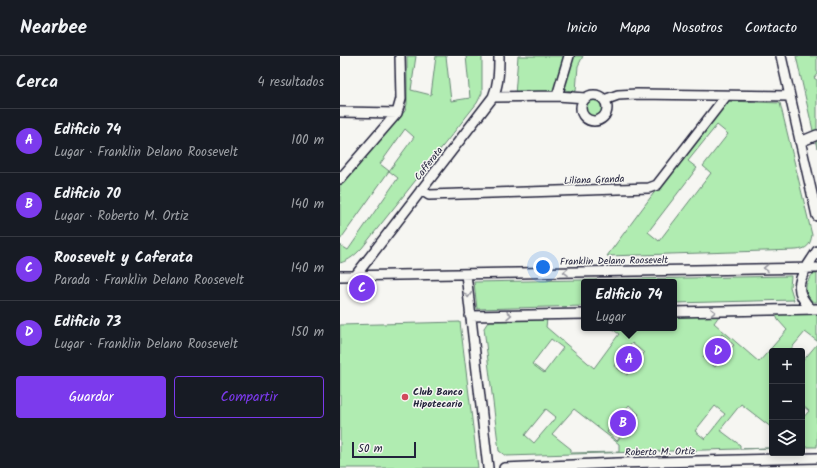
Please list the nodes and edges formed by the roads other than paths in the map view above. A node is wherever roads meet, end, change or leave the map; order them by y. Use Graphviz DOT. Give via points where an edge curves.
graph roads {
  1 [pos="400,56"];
  2 [pos="499,56"];
  3 [pos="569,56"];
  4 [pos="781,56"];
  5 [pos="557,96"];
  6 [pos="726,96"];
  7 [pos="789,96"];
  8 [pos="493,97"];
  9 [pos="586,98"];
  10 [pos="604,100"];
  11 [pos="340,112"];
  12 [pos="397,113"];
  13 [pos="817,135"];
  14 [pos="800,142"];
  15 [pos="340,179"];
  16 [pos="421,190"];
  17 [pos="817,216"];
  18 [pos="817,251"];
  19 [pos="805,268"];
  20 [pos="817,268"];
  21 [pos="466,274"];
  22 [pos="340,276"];
  23 [pos="356,276"];
  24 [pos="814,309"];
  25 [pos="677,312"];
  26 [pos="581,314"];
  27 [pos="470,316"];
  28 [pos="817,458"];
  29 [pos="759,464"];
  30 [pos="488,468"];
  31 [pos="504,468"];
  1 -- 12 [label="street" via="401,99"];
  2 -- 8 [label="street, Cafferata" via="497,89"];
  3 -- 5 [label="street"];
  4 -- 7 [label="street"];
  5 -- 8 [label="street"];
  5 -- 9 [label="street"];
  6 -- 7 [label="street"];
  6 -- 10 [label="street" via="637,94 618,95"];
  6 -- 16 [label="street, Liliana Granda" via="656,185 649,188 429,195"];
  7 -- 14 [label="street"];
  8 -- 16 [label="street, Cafferata"];
  9 -- 10 [label="street" via="597,96"];
  9 -- 10 [label="street" via="581,108 584,116 590,120 598,120 604,115"];
  11 -- 12 [label="street"];
  12 -- 15 [label="street"];
  13 -- 14 [label="street"];
  14 -- 17 [label="street"];
  16 -- 23 [label="street, Cafferata"];
  18 -- 19 [label="street"];
  19 -- 20 [label="street, Franklin Delano Roosevelt"];
  19 -- 21 [label="street, Franklin Delano Roosevelt, one-way"];
  19 -- 24 [label="street" via="799,290 804,303"];
  21 -- 23 [label="street, Franklin Delano Roosevelt"];
  21 -- 27 [label="street, one-way"];
  22 -- 23 [label="street, Franklin Delano Roosevelt"];
  25 -- 24 [label="street, one-way"];
  27 -- 26 [label="street, one-way"];
  27 -- 30 [label="street"];
  28 -- 29 [label="street, Roberto M. Ortiz"];
  29 -- 31 [label="street, Roberto M. Ortiz" via="618,463"];
}
